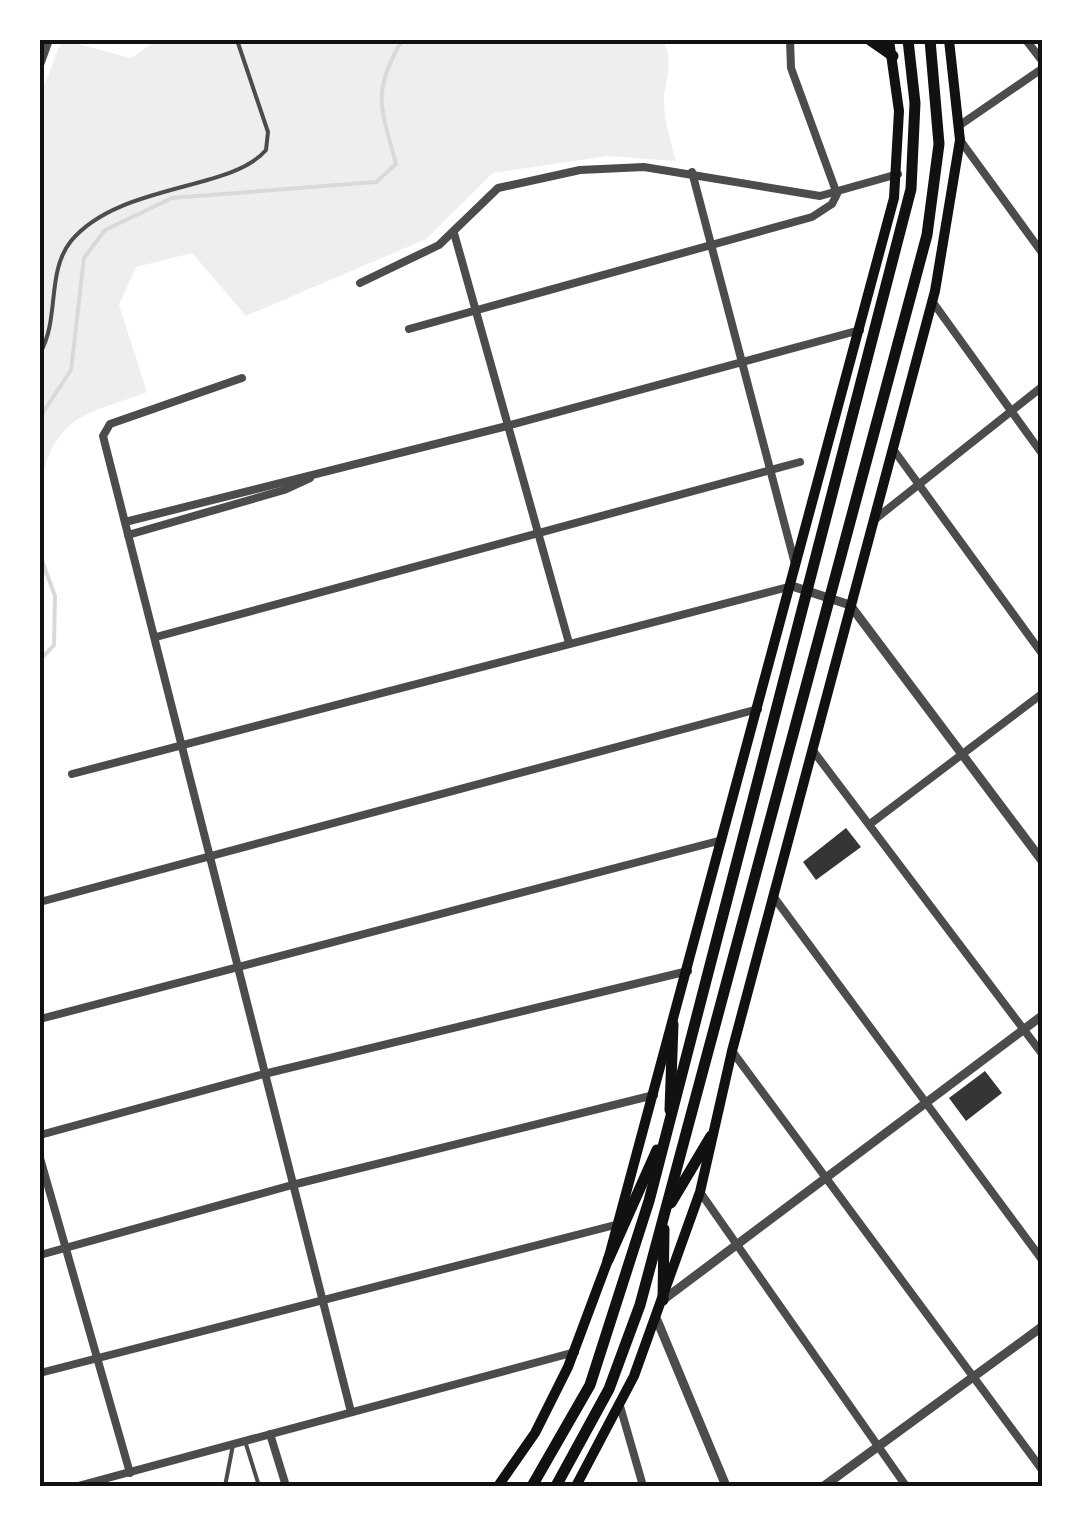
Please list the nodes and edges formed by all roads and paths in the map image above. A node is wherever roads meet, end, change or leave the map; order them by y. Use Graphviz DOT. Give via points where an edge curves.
graph roads {
  1 [pos="49,40"];
  2 [pos="237,40"];
  3 [pos="790,40"];
  4 [pos="870,40"];
  5 [pos="890,40"];
  6 [pos="908,40"];
  7 [pos="930,40"];
  8 [pos="948,40"];
  9 [pos="1026,40"];
  10 [pos="893,56"];
  11 [pos="40,65"];
  12 [pos="1043,65"];
  13 [pos="960,126"];
  14 [pos="960,140"];
  15 [pos="692,172"];
  16 [pos="898,174"];
  17 [pos="837,194"];
  18 [pos="454,233"];
  19 [pos="711,248"];
  20 [pos="1043,254"];
  21 [pos="360,283"];
  22 [pos="932,301"];
  23 [pos="477,313"];
  24 [pos="409,329"];
  25 [pos="862,329"];
  26 [pos="40,353"];
  27 [pos="742,360"];
  28 [pos="242,378"];
  29 [pos="1043,386"];
  30 [pos="1011,411"];
  31 [pos="507,426"];
  32 [pos="892,448"];
  33 [pos="1043,455"];
  34 [pos="800,462"];
  35 [pos="767,470"];
  36 [pos="312,477"];
  37 [pos="918,485"];
  38 [pos="874,520"];
  39 [pos="124,522"];
  40 [pos="537,532"];
  41 [pos="128,535"];
  42 [pos="796,569"];
  43 [pos="794,586"];
  44 [pos="847,604"];
  45 [pos="156,637"];
  46 [pos="569,642"];
  47 [pos="1043,655"];
  48 [pos="1043,693"];
  49 [pos="758,710"];
  50 [pos="180,746"];
  51 [pos="814,752"];
  52 [pos="964,752"];
  53 [pos="72,774"];
  54 [pos="870,824"];
  55 [pos="722,840"];
  56 [pos="208,854"];
  57 [pos="1043,862"];
  58 [pos="773,896"];
  59 [pos="40,902"];
  60 [pos="237,969"];
  61 [pos="688,971"];
  62 [pos="1043,1015"];
  63 [pos="40,1019"];
  64 [pos="674,1024"];
  65 [pos="1024,1029"];
  66 [pos="732,1051"];
  67 [pos="1043,1055"];
  68 [pos="264,1074"];
  69 [pos="654,1095"];
  70 [pos="925,1102"];
  71 [pos="670,1120"];
  72 [pos="40,1135"];
  73 [pos="711,1136"];
  74 [pos="665,1138"];
  75 [pos="40,1158"];
  76 [pos="824,1176"];
  77 [pos="292,1186"];
  78 [pos="700,1192"];
  79 [pos="668,1206"];
  80 [pos="663,1225"];
  81 [pos="616,1226"];
  82 [pos="734,1244"];
  83 [pos="66,1248"];
  84 [pos="40,1255"];
  85 [pos="608,1260"];
  86 [pos="1043,1261"];
  87 [pos="663,1300"];
  88 [pos="322,1303"];
  89 [pos="657,1320"];
  90 [pos="1043,1326"];
  91 [pos="575,1352"];
  92 [pos="98,1358"];
  93 [pos="40,1373"];
  94 [pos="973,1377"];
  95 [pos="620,1406"];
  96 [pos="350,1412"];
  97 [pos="270,1434"];
  98 [pos="244,1441"];
  99 [pos="232,1444"];
  100 [pos="878,1447"];
  101 [pos="1043,1471"];
  102 [pos="130,1473"];
  103 [pos="78,1486"];
  104 [pos="226,1486"];
  105 [pos="259,1486"];
  106 [pos="286,1486"];
  107 [pos="498,1486"];
  108 [pos="532,1486"];
  109 [pos="556,1486"];
  110 [pos="576,1486"];
  111 [pos="642,1486"];
  112 [pos="726,1486"];
  113 [pos="824,1486"];
  114 [pos="906,1486"];
  1 -- 11 [label="street"];
  2 -- 26 [label="lane" via="268,132 266,150 251,163 104,214 70,242"];
  3 -- 17 [label="street" via="791,68"];
  4 -- 10 [label="main road"];
  5 -- 10 [label="main road"];
  6 -- 71 [label="main road" via="915,103 911,189"];
  7 -- 79 [label="main road" via="939,144 928,236"];
  8 -- 13 [label="main road"];
  9 -- 12 [label="street"];
  10 -- 16 [label="main road"];
  12 -- 13 [label="street"];
  13 -- 14 [label="main road"];
  14 -- 20 [label="street"];
  14 -- 22 [label="main road"];
  15 -- 17 [label="street" via="811,196"];
  15 -- 18 [label="street" via="615,166 516,181 483,200"];
  15 -- 19 [label="street"];
  16 -- 17 [label="street"];
  16 -- 25 [label="main road"];
  17 -- 19 [label="street" via="812,218"];
  18 -- 21 [label="street"];
  18 -- 23 [label="street"];
  19 -- 23 [label="street"];
  19 -- 27 [label="street"];
  22 -- 30 [label="street"];
  22 -- 32 [label="main road"];
  23 -- 24 [label="street"];
  23 -- 31 [label="street"];
  25 -- 27 [label="street"];
  25 -- 42 [label="main road"];
  27 -- 31 [label="street"];
  27 -- 35 [label="street"];
  28 -- 39 [label="street" via="104,431"];
  29 -- 30 [label="street"];
  30 -- 33 [label="street"];
  30 -- 37 [label="street"];
  31 -- 36 [label="street"];
  31 -- 40 [label="street"];
  32 -- 37 [label="street"];
  32 -- 38 [label="main road"];
  34 -- 35 [label="street"];
  35 -- 40 [label="street"];
  35 -- 42 [label="street"];
  36 -- 39 [label="street"];
  36 -- 41 [label="street"];
  37 -- 38 [label="street"];
  37 -- 47 [label="street"];
  38 -- 44 [label="main road"];
  39 -- 41 [label="street"];
  40 -- 45 [label="street"];
  40 -- 46 [label="street"];
  41 -- 45 [label="street"];
  42 -- 43 [label="main road"];
  43 -- 44 [label="street"];
  43 -- 46 [label="street"];
  43 -- 49 [label="main road"];
  44 -- 51 [label="main road"];
  44 -- 52 [label="street"];
  45 -- 50 [label="street"];
  46 -- 50 [label="street"];
  48 -- 52 [label="street"];
  49 -- 55 [label="main road"];
  49 -- 56 [label="street"];
  50 -- 53 [label="street"];
  50 -- 56 [label="street"];
  51 -- 54 [label="street"];
  51 -- 58 [label="main road"];
  52 -- 54 [label="street"];
  52 -- 57 [label="street"];
  54 -- 65 [label="street"];
  55 -- 60 [label="street"];
  55 -- 61 [label="main road"];
  56 -- 59 [label="street"];
  56 -- 60 [label="street"];
  58 -- 66 [label="main road"];
  58 -- 70 [label="street"];
  60 -- 63 [label="street"];
  60 -- 68 [label="street"];
  61 -- 64 [label="main road"];
  61 -- 68 [label="street"];
  62 -- 65 [label="street"];
  64 -- 69 [label="main road"];
  64 -- 71 [label="main road"];
  65 -- 67 [label="street"];
  65 -- 70 [label="street"];
  66 -- 73 [label="main road"];
  66 -- 76 [label="street"];
  68 -- 72 [label="street"];
  68 -- 77 [label="street"];
  69 -- 77 [label="street"];
  69 -- 81 [label="main road"];
  70 -- 76 [label="street"];
  70 -- 86 [label="street"];
  71 -- 74 [label="main road"];
  73 -- 78 [label="main road"];
  73 -- 79 [label="main road"];
  74 -- 85 [label="main road"];
  74 -- 108 [label="main road" via="590,1385"];
  75 -- 83 [label="street"];
  76 -- 82 [label="street"];
  76 -- 94 [label="street"];
  77 -- 83 [label="street"];
  77 -- 88 [label="street"];
  78 -- 82 [label="street"];
  78 -- 87 [label="main road"];
  79 -- 80 [label="main road"];
  80 -- 87 [label="main road"];
  80 -- 109 [label="main road" via="609,1388"];
  81 -- 85 [label="main road"];
  81 -- 88 [label="street"];
  82 -- 87 [label="street"];
  82 -- 100 [label="street"];
  83 -- 84 [label="street"];
  83 -- 92 [label="street"];
  85 -- 91 [label="main road"];
  87 -- 89 [label="main road"];
  88 -- 92 [label="street"];
  88 -- 96 [label="street"];
  89 -- 95 [label="main road"];
  89 -- 112 [label="street"];
  90 -- 94 [label="street"];
  91 -- 96 [label="street"];
  91 -- 107 [label="main road" via="535,1432"];
  92 -- 93 [label="street"];
  92 -- 102 [label="street"];
  94 -- 100 [label="street"];
  94 -- 101 [label="street"];
  95 -- 110 [label="main road"];
  95 -- 111 [label="street"];
  96 -- 97 [label="street"];
  97 -- 98 [label="street"];
  97 -- 106 [label="street"];
  98 -- 99 [label="street"];
  98 -- 105 [label="lane"];
  99 -- 102 [label="street"];
  99 -- 104 [label="lane"];
  100 -- 113 [label="street"];
  100 -- 114 [label="street"];
  102 -- 103 [label="street"];
}
